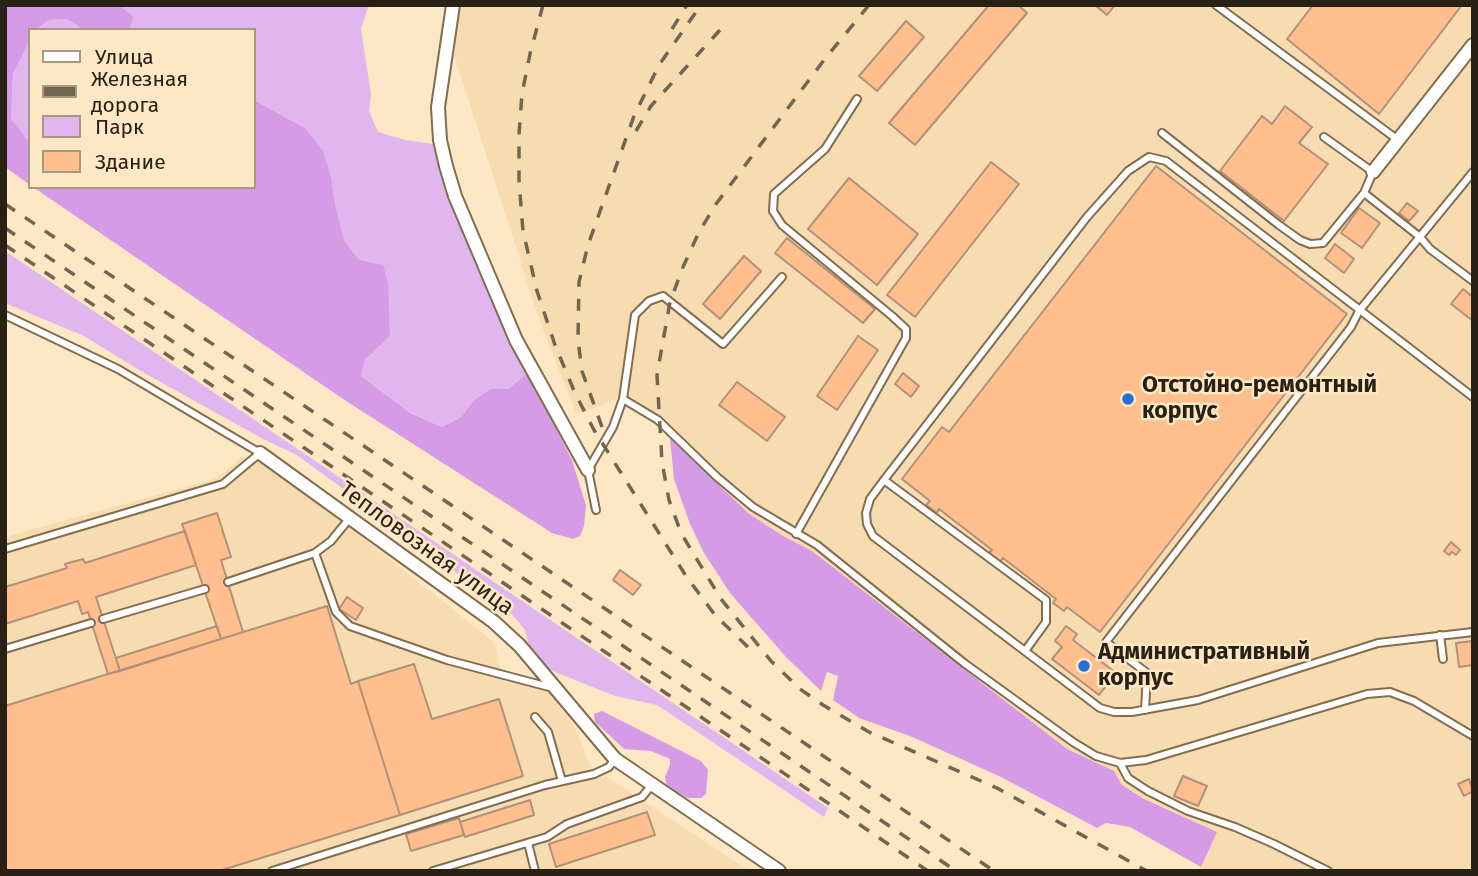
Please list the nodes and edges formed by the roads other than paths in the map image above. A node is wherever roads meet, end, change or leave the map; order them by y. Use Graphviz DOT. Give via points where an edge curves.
graph roads {
  1 [pos="453,5"];
  2 [pos="1216,5"];
  3 [pos="1473,45"];
  4 [pos="857,99"];
  5 [pos="1162,133"];
  6 [pos="1324,137"];
  7 [pos="1398,140"];
  8 [pos="1373,172"];
  9 [pos="1473,172"];
  10 [pos="1364,193"];
  11 [pos="1420,237"];
  12 [pos="782,277"];
  13 [pos="1473,281"];
  14 [pos="1359,311"];
  15 [pos="5,315"];
  16 [pos="1473,397"];
  17 [pos="623,399"];
  18 [pos="260,453"];
  19 [pos="588,470"];
  20 [pos="884,480"];
  21 [pos="596,510"];
  22 [pos="349,519"];
  23 [pos="796,534"];
  24 [pos="5,550"];
  25 [pos="314,553"];
  26 [pos="228,582"];
  27 [pos="205,589"];
  28 [pos="103,619"];
  29 [pos="91,623"];
  30 [pos="1473,632"];
  31 [pos="1440,635"];
  32 [pos="5,649"];
  33 [pos="1025,651"];
  34 [pos="1443,659"];
  35 [pos="555,688"];
  36 [pos="1146,710"];
  37 [pos="535,717"];
  38 [pos="1473,736"];
  39 [pos="615,759"];
  40 [pos="1120,763"];
  41 [pos="562,781"];
  42 [pos="652,786"];
  43 [pos="528,843"];
  44 [pos="272,871"];
  45 [pos="433,871"];
  46 [pos="535,871"];
  47 [pos="779,871"];
  48 [pos="1328,871"];
  1 -- 19 [label="street" via="438,107 440,140 454,196 516,340"];
  2 -- 7 [label="lane"];
  3 -- 7 [label="street"];
  4 -- 23 [label="lane" via="825,149 774,194 773,211 782,225 906,329 906,338"];
  5 -- 10 [label="lane" via="1310,244 1323,243"];
  6 -- 8 [label="lane"];
  7 -- 8 [label="street"];
  8 -- 10 [label="lane"];
  9 -- 11 [label="lane"];
  10 -- 11 [label="lane"];
  11 -- 13 [label="lane"];
  11 -- 14 [label="lane"];
  12 -- 17 [label="lane" via="723,344 663,296 649,302 635,315"];
  14 -- 16 [label="lane"];
  14 -- 20 [label="lane" via="1166,160 1149,157 1128,171 1093,210"];
  14 -- 36 [label="lane" via="1106,642 1147,673"];
  15 -- 18 [label="lane, Тепловозная улица" via="118,369"];
  17 -- 19 [label="lane"];
  17 -- 23 [label="lane" via="658,420 753,507"];
  18 -- 22 [label="street, Тепловозная улица"];
  18 -- 24 [label="lane" via="223,484"];
  19 -- 21 [label="lane"];
  20 -- 33 [label="lane" via="866,513 873,536"];
  20 -- 33 [label="lane" via="1046,600 1046,622"];
  22 -- 25 [label="lane"];
  22 -- 35 [label="street, Тепловозная улица" via="494,622"];
  23 -- 40 [label="lane" via="817,545 964,663 1073,742"];
  25 -- 26 [label="lane"];
  25 -- 35 [label="lane" via="336,612 350,626 447,660"];
  27 -- 28 [label="lane"];
  29 -- 32 [label="lane"];
  30 -- 31 [label="lane"];
  31 -- 34 [label="lane"];
  31 -- 36 [label="lane" via="1378,643 1198,700"];
  33 -- 36 [label="lane" via="1100,708"];
  35 -- 39 [label="street, Тепловозная улица"];
  37 -- 41 [label="lane" via="548,732"];
  38 -- 40 [label="lane" via="1390,692 1367,694 1146,760"];
  39 -- 41 [label="lane" via="602,771"];
  39 -- 42 [label="street, Тепловозная улица"];
  40 -- 48 [label="lane" via="1128,778 1158,796"];
  41 -- 44 [label="lane"];
  42 -- 43 [label="lane" via="642,797"];
  42 -- 47 [label="street, Тепловозная улица"];
  43 -- 45 [label="lane"];
  43 -- 46 [label="lane"];
}
